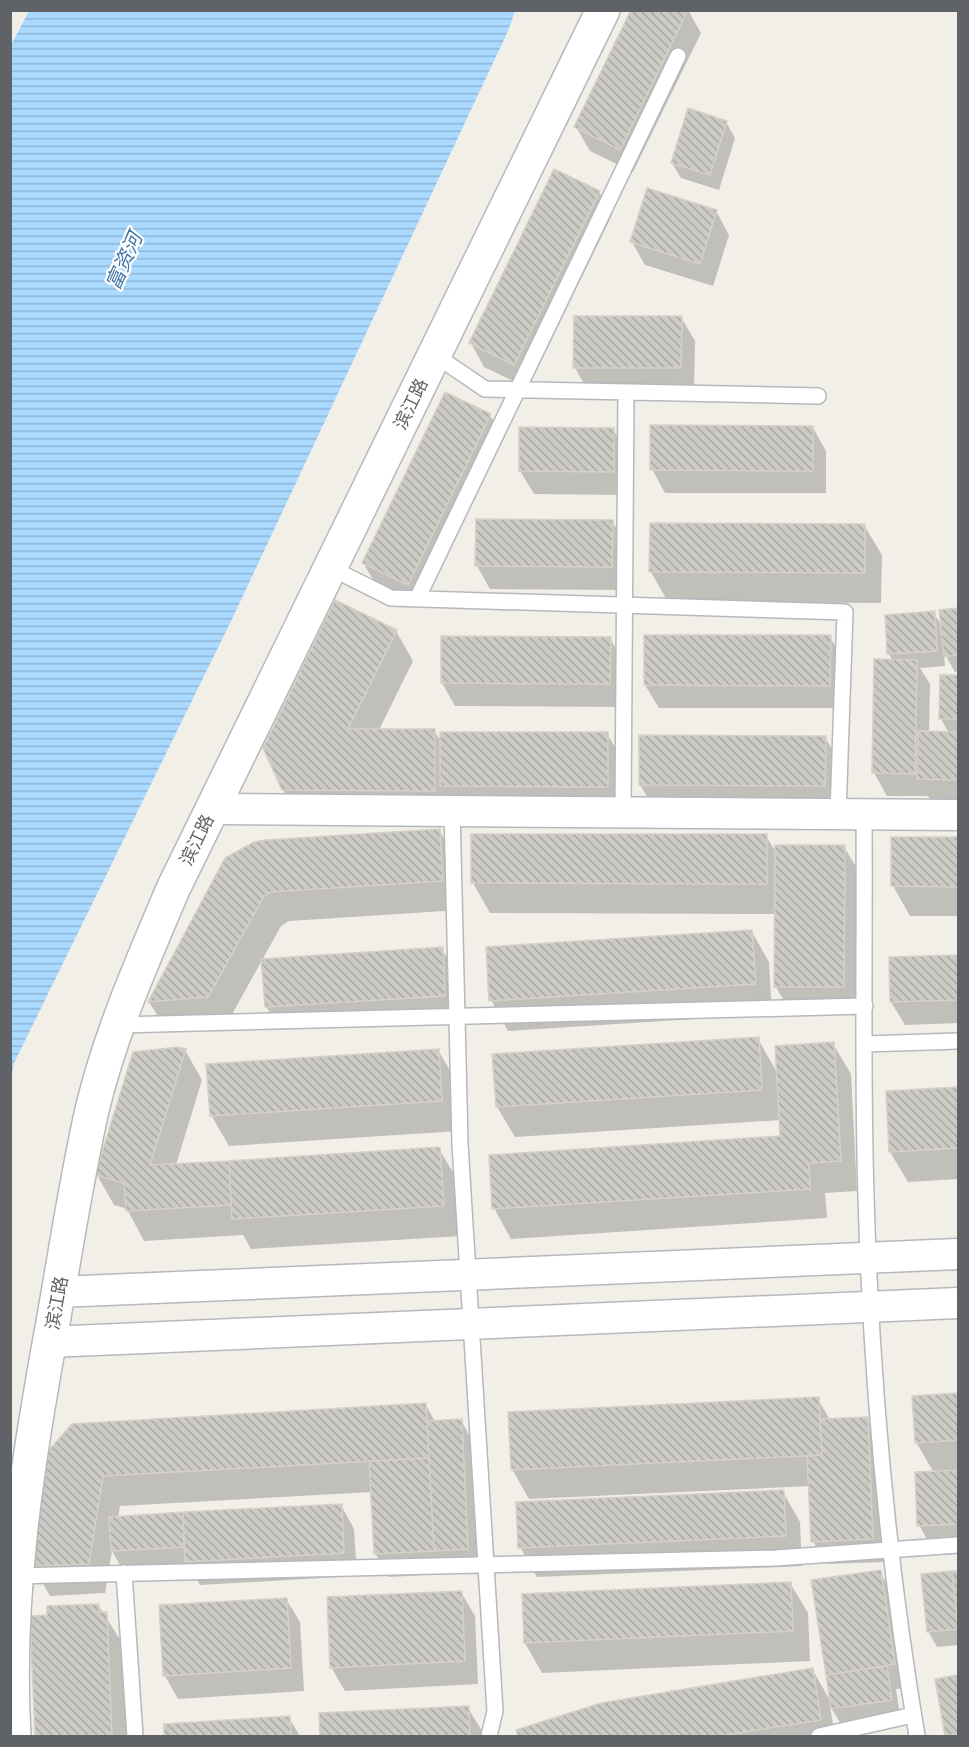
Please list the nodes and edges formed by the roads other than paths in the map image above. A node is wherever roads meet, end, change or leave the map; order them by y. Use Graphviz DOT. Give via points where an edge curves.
graph roads {
  1 [pos="603,10"];
  2 [pos="678,56"];
  3 [pos="435,355"];
  4 [pos="517,390"];
  5 [pos="626,392"];
  6 [pos="818,396"];
  7 [pos="331,568"];
  8 [pos="417,599"];
  9 [pos="624,605"];
  10 [pos="213,809"];
  11 [pos="452,810"];
  12 [pos="623,812"];
  13 [pos="851,814"];
  14 [pos="958,815"];
  15 [pos="865,1006"];
  16 [pos="457,1016"];
  17 [pos="119,1025"];
  18 [pos="958,1041"];
  19 [pos="865,1044"];
  20 [pos="958,1254"];
  21 [pos="868,1258"];
  22 [pos="469,1275"];
  23 [pos="58,1292"];
  24 [pos="958,1303"];
  25 [pos="871,1307"];
  26 [pos="472,1324"];
  27 [pos="49,1342"];
  28 [pos="958,1545"];
  29 [pos="892,1550"];
  30 [pos="486,1565"];
  31 [pos="124,1573"];
  32 [pos="15,1576"];
  33 [pos="913,1715"];
  34 [pos="14,1737"];
  35 [pos="135,1737"];
  36 [pos="489,1737"];
  37 [pos="819,1737"];
  38 [pos="917,1737"];
  1 -- 3 [label="street, 滨江路"];
  2 -- 4 [label="lane"];
  3 -- 4 [label="lane" via="485,389"];
  3 -- 7 [label="street, 滨江路"];
  4 -- 5 [label="lane"];
  4 -- 8 [label="lane"];
  5 -- 6 [label="lane"];
  5 -- 9 [label="lane"];
  7 -- 8 [label="lane" via="391,598"];
  7 -- 10 [label="street, 滨江路"];
  8 -- 9 [label="lane"];
  9 -- 12 [label="lane"];
  9 -- 13 [label="lane" via="845,612"];
  10 -- 11 [label="street"];
  10 -- 17 [label="street, 滨江路" via="165,909"];
  11 -- 12 [label="street"];
  11 -- 16 [label="lane"];
  12 -- 13 [label="street"];
  13 -- 14 [label="street"];
  13 -- 15 [label="lane"];
  15 -- 16 [label="lane"];
  15 -- 19 [label="lane"];
  16 -- 17 [label="lane"];
  16 -- 22 [label="lane"];
  17 -- 23 [label="street, 滨江路" via="93,1108"];
  18 -- 19 [label="lane"];
  19 -- 21 [label="lane"];
  20 -- 21 [label="street"];
  21 -- 22 [label="street"];
  21 -- 25 [label="lane"];
  22 -- 23 [label="street"];
  22 -- 26 [label="lane"];
  23 -- 27 [label="street, 滨江路"];
  24 -- 25 [label="street"];
  25 -- 26 [label="street"];
  25 -- 29 [label="lane"];
  26 -- 27 [label="street"];
  26 -- 30 [label="lane"];
  27 -- 32 [label="street, 滨江路" via="28,1457"];
  28 -- 29 [label="lane"];
  29 -- 30 [label="lane" via="776,1558"];
  29 -- 33 [label="lane"];
  30 -- 31 [label="lane"];
  30 -- 36 [label="lane" via="495,1711"];
  31 -- 32 [label="lane"];
  31 -- 35 [label="lane"];
  32 -- 34 [label="street, 滨江路"];
  33 -- 37 [label="lane"];
  33 -- 38 [label="lane"];
}
